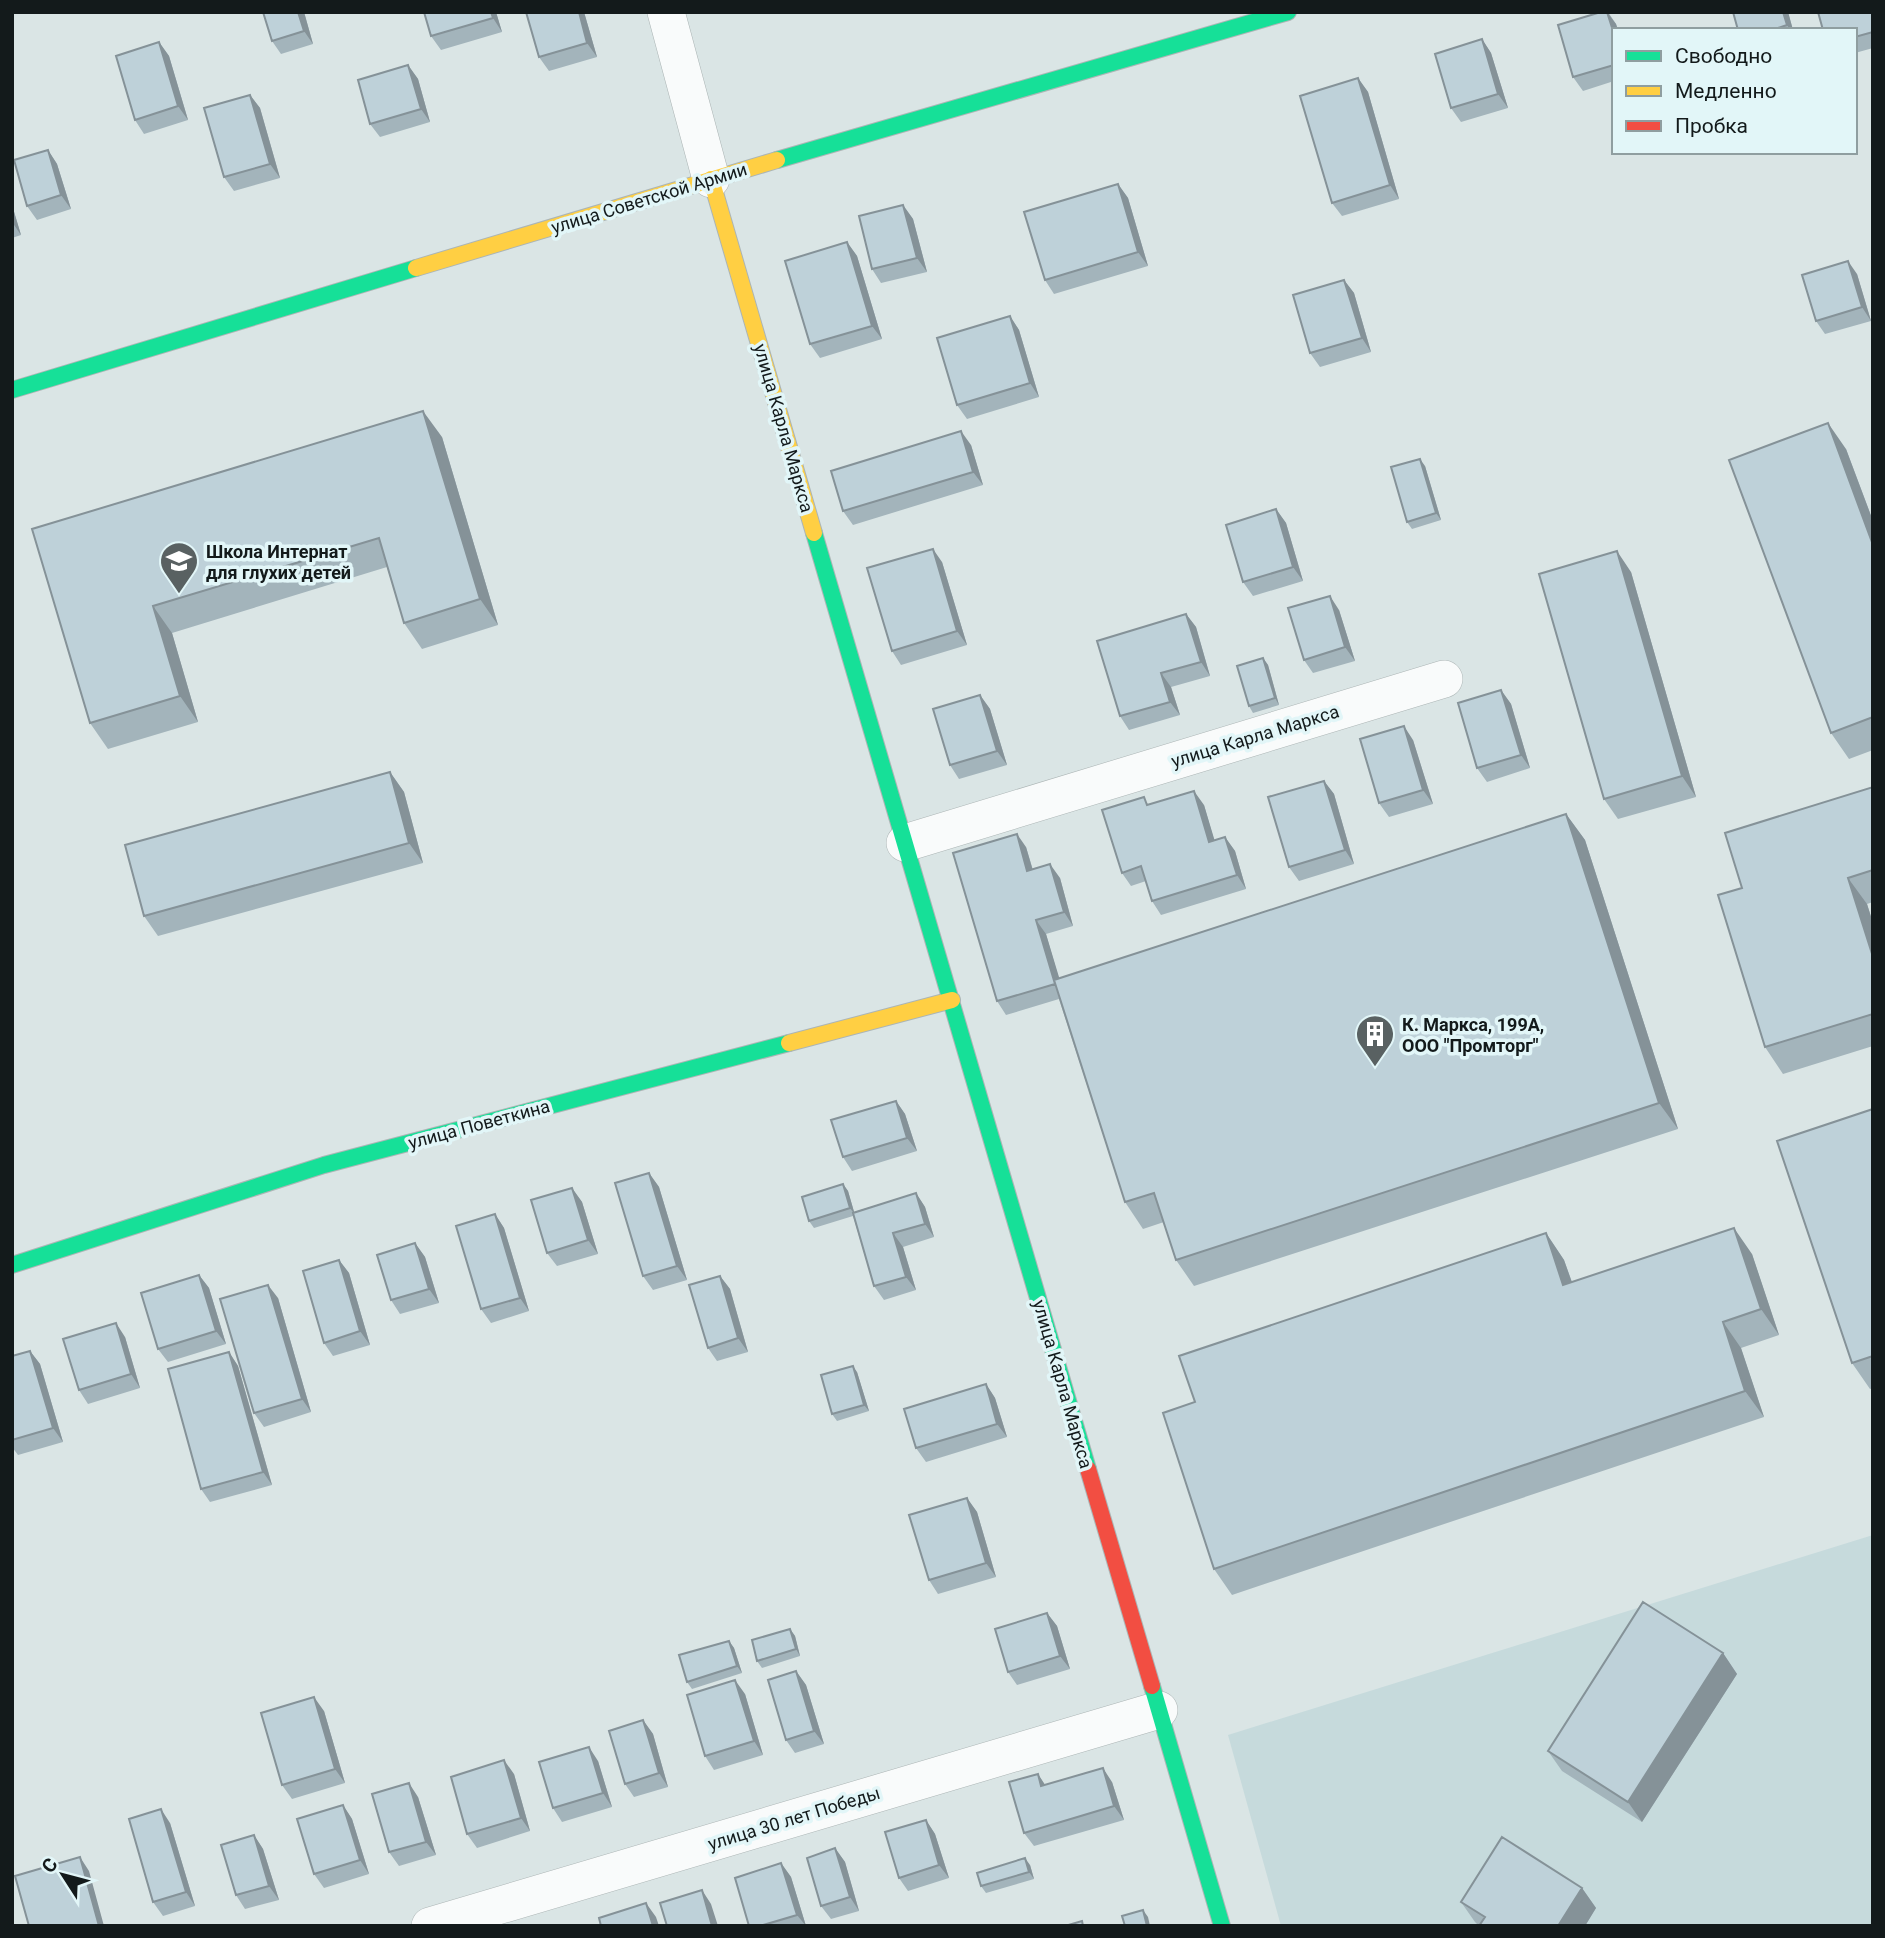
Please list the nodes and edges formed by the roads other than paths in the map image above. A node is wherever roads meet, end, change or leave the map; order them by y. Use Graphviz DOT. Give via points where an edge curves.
graph roads {
  1 [pos="666,12"];
  2 [pos="1288,12"];
  3 [pos="711,179"];
  4 [pos="12,390"];
  5 [pos="1444,679"];
  6 [pos="905,843"];
  7 [pos="951,1000"];
  8 [pos="12,1265"];
  9 [pos="1159,1710"];
  10 [pos="430,1926"];
  11 [pos="1222,1926"];
  1 -- 3 [label="street, улица Карла Маркса"];
  2 -- 3 [label="street, улица Советской Армии"];
  3 -- 4 [label="street, улица Советской Армии"];
  3 -- 6 [label="street, улица Карла Маркса"];
  5 -- 6 [label="street, улица Карла Маркса"];
  6 -- 7 [label="street, улица Карла Маркса"];
  7 -- 8 [label="street, улица Поветкина" via="324,1165"];
  7 -- 9 [label="street, улица Карла Маркса"];
  9 -- 10 [label="street, улица 30 лет Победы"];
  9 -- 11 [label="street, улица Карла Маркса"];
}
